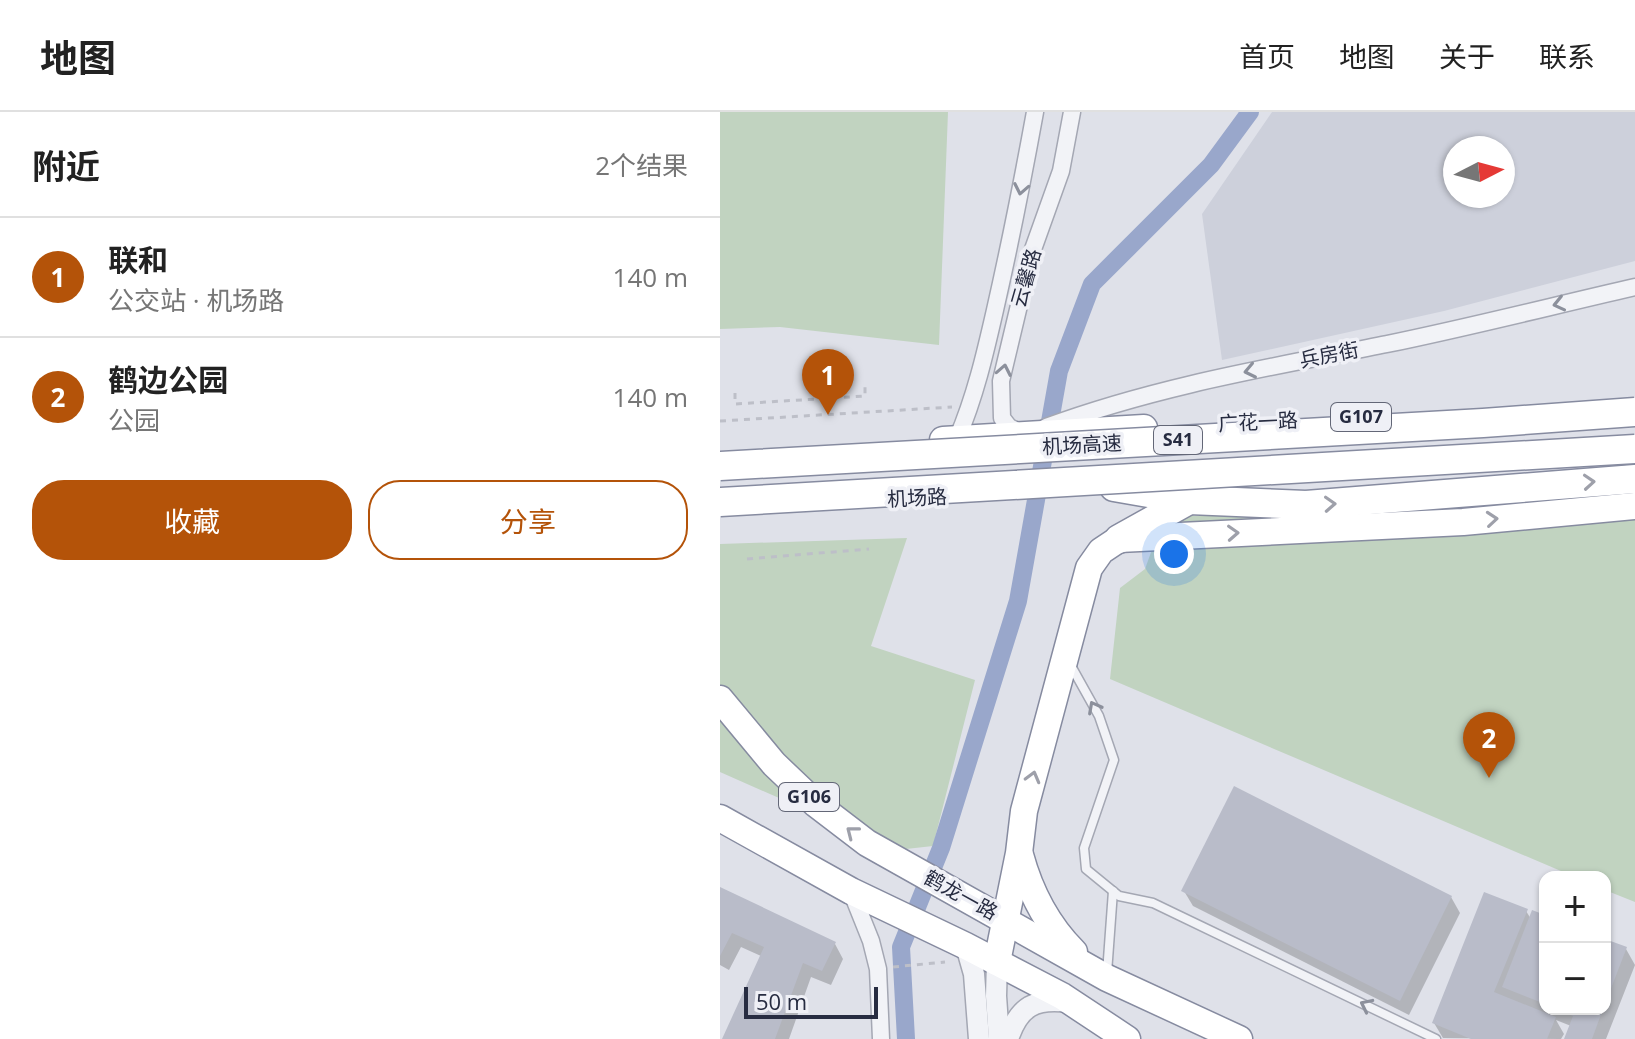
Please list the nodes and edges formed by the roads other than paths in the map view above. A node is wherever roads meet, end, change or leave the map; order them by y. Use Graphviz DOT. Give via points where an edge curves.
graph roads {
  1 [pos="1035,112"];
  2 [pos="1072,112"];
  3 [pos="1635,287"];
  4 [pos="1635,400"];
  5 [pos="1635,412"];
  6 [pos="1087,422"];
  7 [pos="1027,434"];
  8 [pos="957,439"];
  9 [pos="1635,449"];
  10 [pos="720,454"];
  11 [pos="1635,457"];
  12 [pos="720,466"];
  13 [pos="1635,479"];
  14 [pos="1114,487"];
  15 [pos="1189,500"];
  16 [pos="720,502"];
  17 [pos="1635,506"];
  18 [pos="720,510"];
  19 [pos="1119,539"];
  20 [pos="1066,657"];
  21 [pos="720,699"];
  22 [pos="720,818"];
  23 [pos="1019,853"];
  24 [pos="851,891"];
  25 [pos="1113,891"];
  26 [pos="1005,920"];
  27 [pos="966,946"];
  28 [pos="997,962"];
  29 [pos="1101,974"];
  30 [pos="1070,1002"];
  31 [pos="881,1039"];
  32 [pos="979,1039"];
  33 [pos="999,1039"];
  34 [pos="1008,1039"];
  35 [pos="1127,1039"];
  36 [pos="1239,1039"];
  37 [pos="1436,1039"];
  1 -- 8 [label="street, 云馨路, one-way" via="1012,237"];
  7 -- 2 [label="street, 云馨路, one-way" via="1002,418 1001,381 1031,255 1061,171"];
  3 -- 6 [label="street, 兵房街, one-way" via="1173,386"];
  4 -- 6 [label="highway, 广花一路 / G107"];
  5 -- 12 [label="highway, 机场高速 / S41, bridge"];
  6 -- 7 [label="highway, 广花一路 / G107"];
  7 -- 8 [label="highway, G107"];
  8 -- 10 [label="highway, G107"];
  9 -- 16 [label="highway, 机场高速 / S41, bridge"];
  11 -- 14 [label="highway"];
  15 -- 13 [label="highway, one-way" via="1336,504"];
  14 -- 15 [label="highway"];
  14 -- 18 [label="highway, 机场路"];
  15 -- 19 [label="highway"];
  19 -- 17 [label="highway, one-way" via="1463,522"];
  19 -- 20 [label="highway" via="1089,568"];
  23 -- 20 [label="highway, one-way" via="1024,811"];
  25 -- 20 [label="lane, one-way" via="1086,869 1084,848 1114,760 1099,716"];
  26 -- 21 [label="highway, 鹤龙一路 / G106, one-way" via="867,843 816,804 774,764"];
  22 -- 24 [label="highway, 鹤龙一路"];
  23 -- 26 [label="highway"];
  23 -- 29 [label="highway, G106" via="1039,907 1066,945"];
  24 -- 27 [label="highway, 鹤龙一路"];
  24 -- 31 [label="street" via="878,969"];
  25 -- 29 [label="lane"];
  37 -- 25 [label="lane, one-way" via="1153,903"];
  26 -- 28 [label="highway"];
  26 -- 29 [label="highway, 鹤龙一路 / G106"];
  27 -- 28 [label="highway, 鹤龙一路"];
  27 -- 32 [label="street" via="974,974"];
  28 -- 30 [label="highway, 鹤龙一路"];
  28 -- 33 [label="street"];
  29 -- 36 [label="highway, 鹤龙一路 / G106"];
  30 -- 34 [label="street" via="1048,999 1026,1008"];
  30 -- 35 [label="highway, 鹤龙一路"];
}
